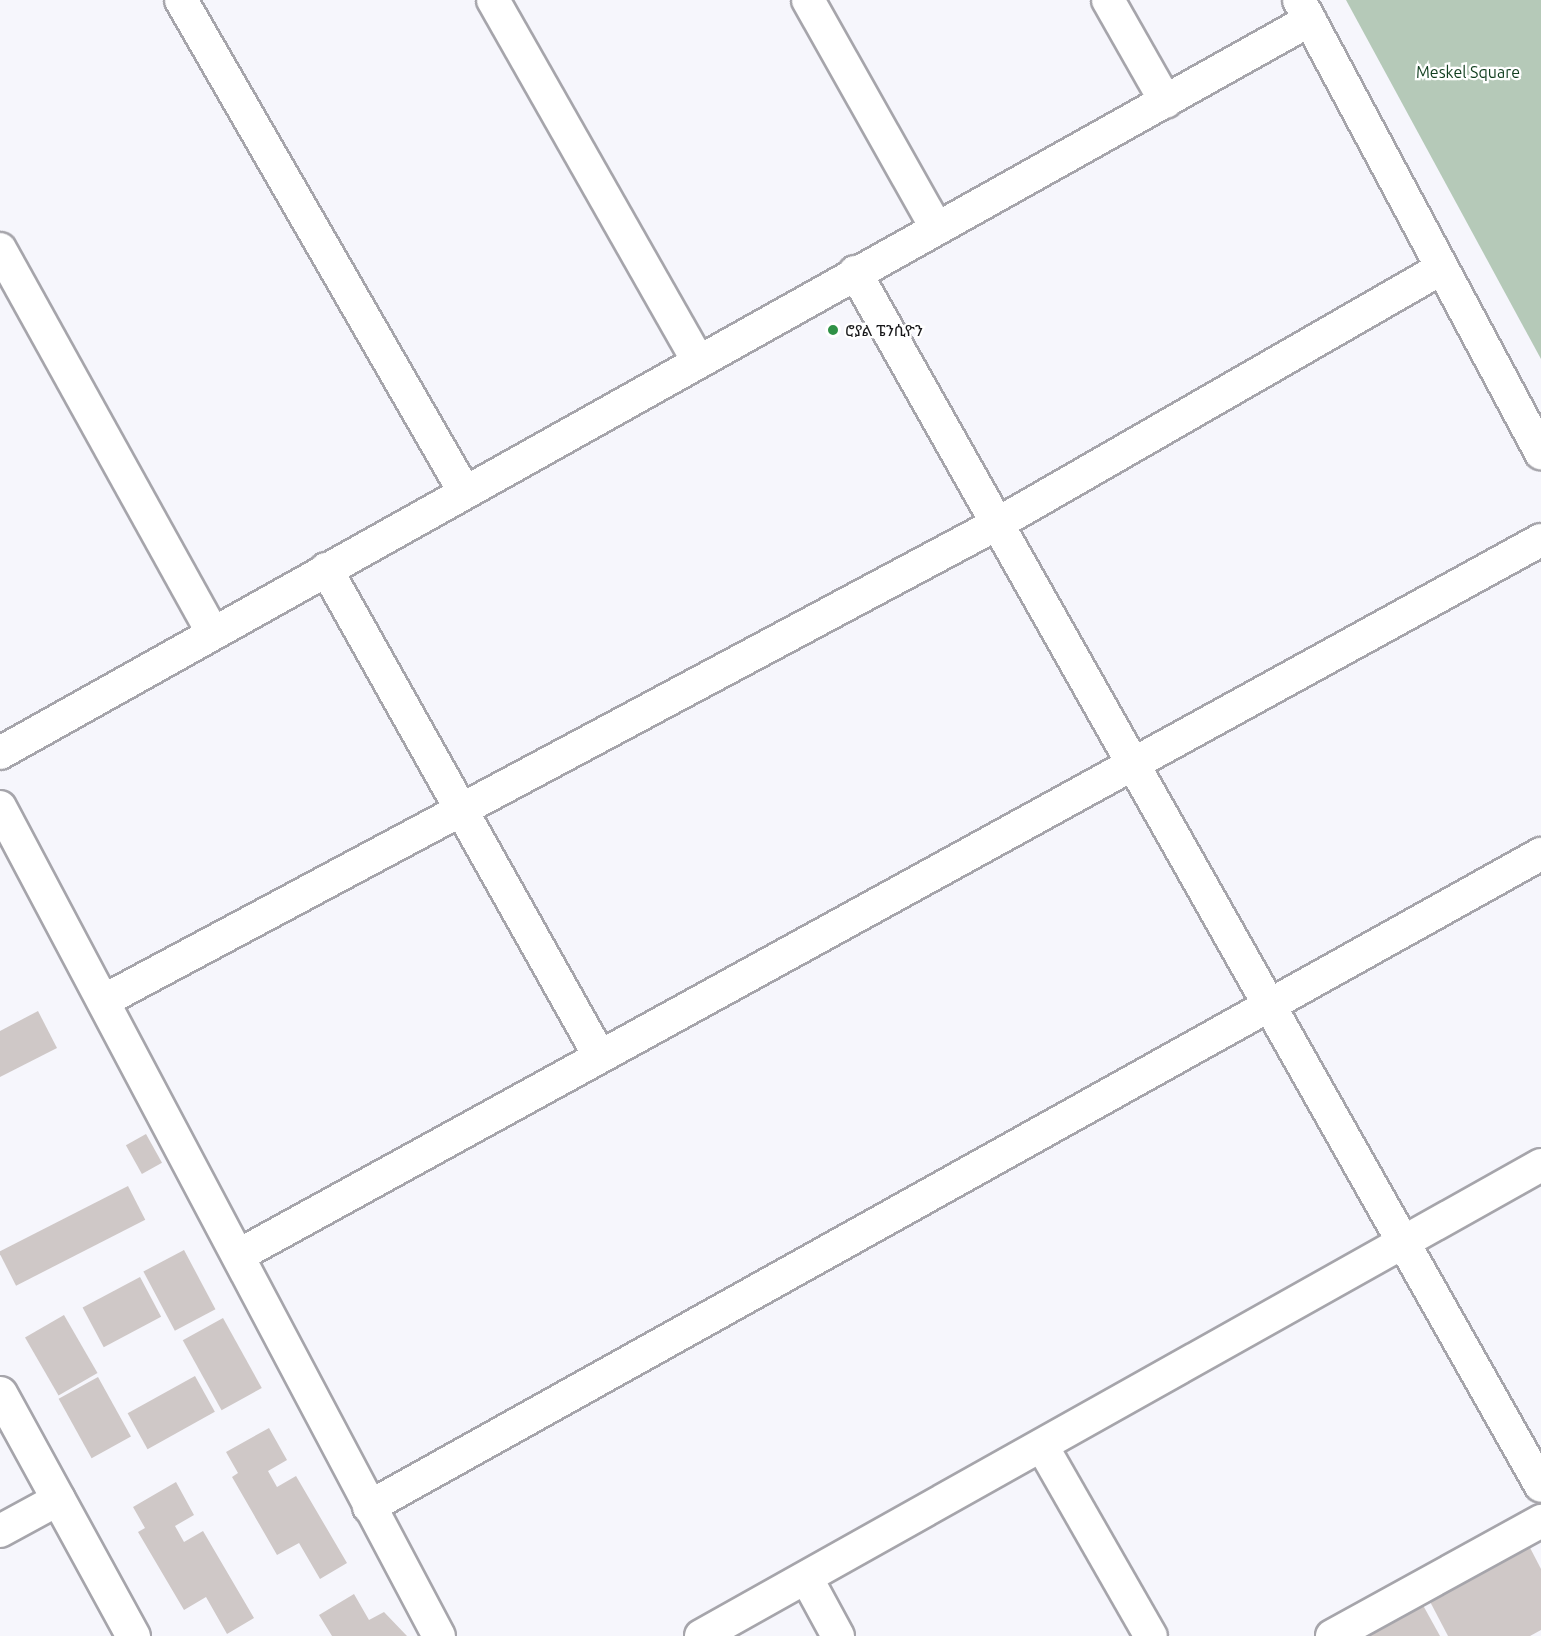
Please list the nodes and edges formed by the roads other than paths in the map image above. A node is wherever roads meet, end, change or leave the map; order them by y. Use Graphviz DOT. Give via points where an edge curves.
graph roads {
  1 [pos="181,0"];
  2 [pos="493,0"];
  3 [pos="808,0"];
  4 [pos="1108,0"];
  5 [pos="1304,10"];
  6 [pos="1166,102"];
  7 [pos="936,228"];
  8 [pos="0,249"];
  9 [pos="1442,268"];
  10 [pos="855,272"];
  11 [pos="697,359"];
  12 [pos="1541,453"];
  13 [pos="464,491"];
  14 [pos="997,524"];
  15 [pos="1541,540"];
  16 [pos="326,569"];
  17 [pos="212,631"];
  18 [pos="0,753"];
  19 [pos="1135,761"];
  20 [pos="0,807"];
  21 [pos="461,813"];
  22 [pos="1541,854"];
  23 [pos="105,1000"];
  24 [pos="1271,1009"];
  25 [pos="599,1055"];
  26 [pos="1541,1165"];
  27 [pos="1404,1241"];
  28 [pos="241,1254"];
  29 [pos="0,1394"];
  30 [pos="1042,1446"];
  31 [pos="1541,1486"];
  32 [pos="59,1499"];
  33 [pos="369,1507"];
  34 [pos="1541,1521"];
  35 [pos="0,1531"];
  36 [pos="807,1579"];
  37 [pos="133,1636"];
  38 [pos="440,1636"];
  39 [pos="701,1636"];
  40 [pos="838,1636"];
  41 [pos="1151,1636"];
  42 [pos="1332,1636"];
  1 -- 13 [label="street"];
  2 -- 11 [label="street"];
  3 -- 7 [label="street"];
  4 -- 6 [label="street"];
  5 -- 6 [label="street"];
  5 -- 9 [label="street"];
  6 -- 7 [label="street"];
  7 -- 10 [label="street"];
  8 -- 17 [label="street"];
  9 -- 12 [label="street"];
  9 -- 14 [label="street"];
  10 -- 11 [label="street"];
  10 -- 14 [label="street"];
  11 -- 13 [label="street"];
  13 -- 16 [label="street"];
  14 -- 19 [label="street"];
  14 -- 21 [label="street"];
  15 -- 19 [label="street"];
  16 -- 17 [label="street"];
  16 -- 21 [label="street"];
  17 -- 18 [label="street"];
  19 -- 24 [label="street"];
  19 -- 25 [label="street"];
  20 -- 23 [label="street"];
  21 -- 23 [label="street"];
  21 -- 25 [label="street"];
  22 -- 24 [label="street"];
  23 -- 28 [label="street"];
  24 -- 27 [label="street"];
  24 -- 33 [label="street"];
  25 -- 28 [label="street"];
  26 -- 27 [label="street"];
  27 -- 30 [label="street"];
  27 -- 31 [label="street"];
  28 -- 33 [label="street"];
  29 -- 32 [label="street"];
  30 -- 36 [label="street"];
  30 -- 41 [label="street"];
  32 -- 35 [label="street"];
  32 -- 37 [label="street"];
  33 -- 38 [label="street"];
  34 -- 42 [label="street"];
  36 -- 39 [label="street"];
  36 -- 40 [label="street"];
}
